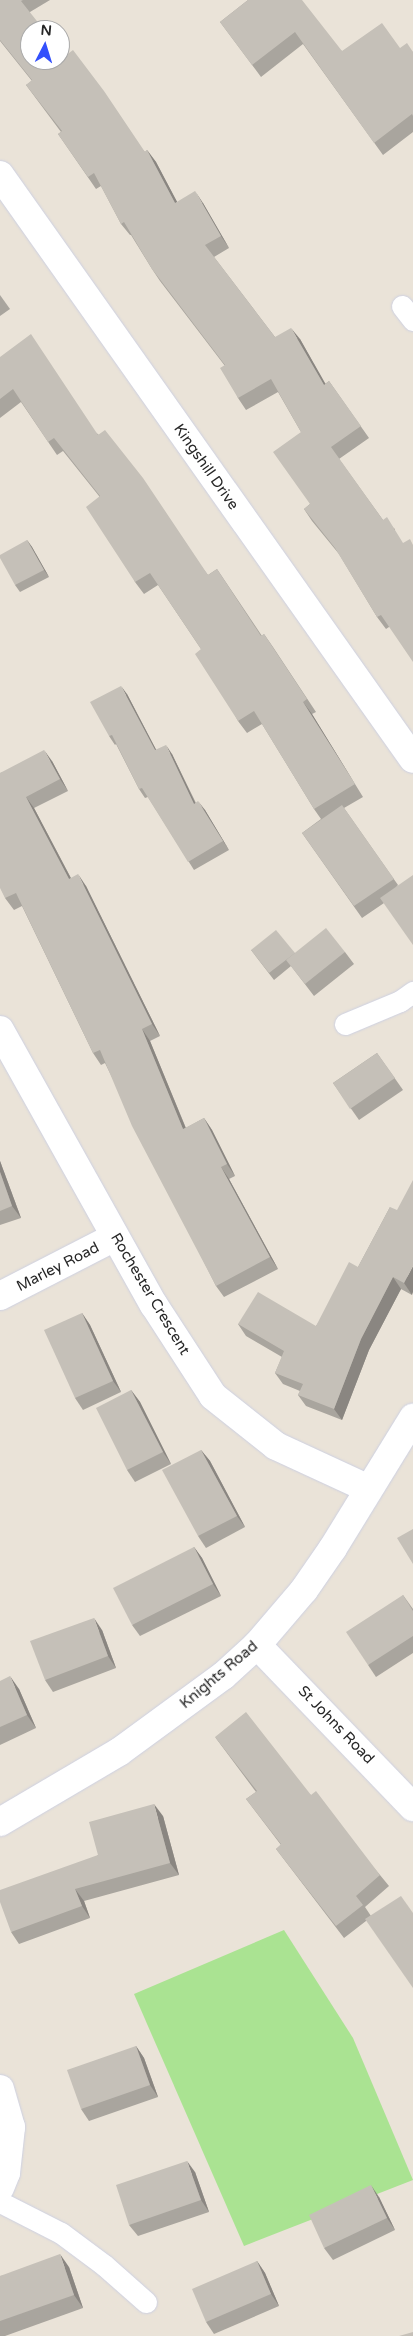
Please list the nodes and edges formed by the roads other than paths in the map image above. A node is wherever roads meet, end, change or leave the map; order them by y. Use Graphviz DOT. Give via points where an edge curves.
graph roads {
  1 [pos="0,175"];
  2 [pos="413,759"];
  3 [pos="413,992"];
  4 [pos="345,1024"];
  5 [pos="0,1030"];
  6 [pos="115,1237"];
  7 [pos="0,1296"];
  8 [pos="413,1418"];
  9 [pos="369,1489"];
  10 [pos="257,1646"];
  11 [pos="413,1807"];
  12 [pos="0,1822"];
  13 [pos="0,2089"];
  14 [pos="0,2188"];
  15 [pos="0,2202"];
  16 [pos="146,2302"];
  1 -- 2 [label="street, Kingshill Drive"];
  3 -- 4 [label="lane" via="400,1001"];
  5 -- 6 [label="street, Rochester Crescent"];
  6 -- 7 [label="street, Marley Road"];
  6 -- 9 [label="street, Rochester Crescent" via="213,1396 276,1446"];
  8 -- 9 [label="street, Knights Road"];
  9 -- 10 [label="street, Knights Road" via="304,1590"];
  10 -- 11 [label="street, St Johns Road"];
  10 -- 12 [label="street, Knights Road" via="223,1676 119,1752"];
  13 -- 14 [label="street" via="11,2128 6,2173"];
  15 -- 16 [label="lane" via="62,2234"];
}
